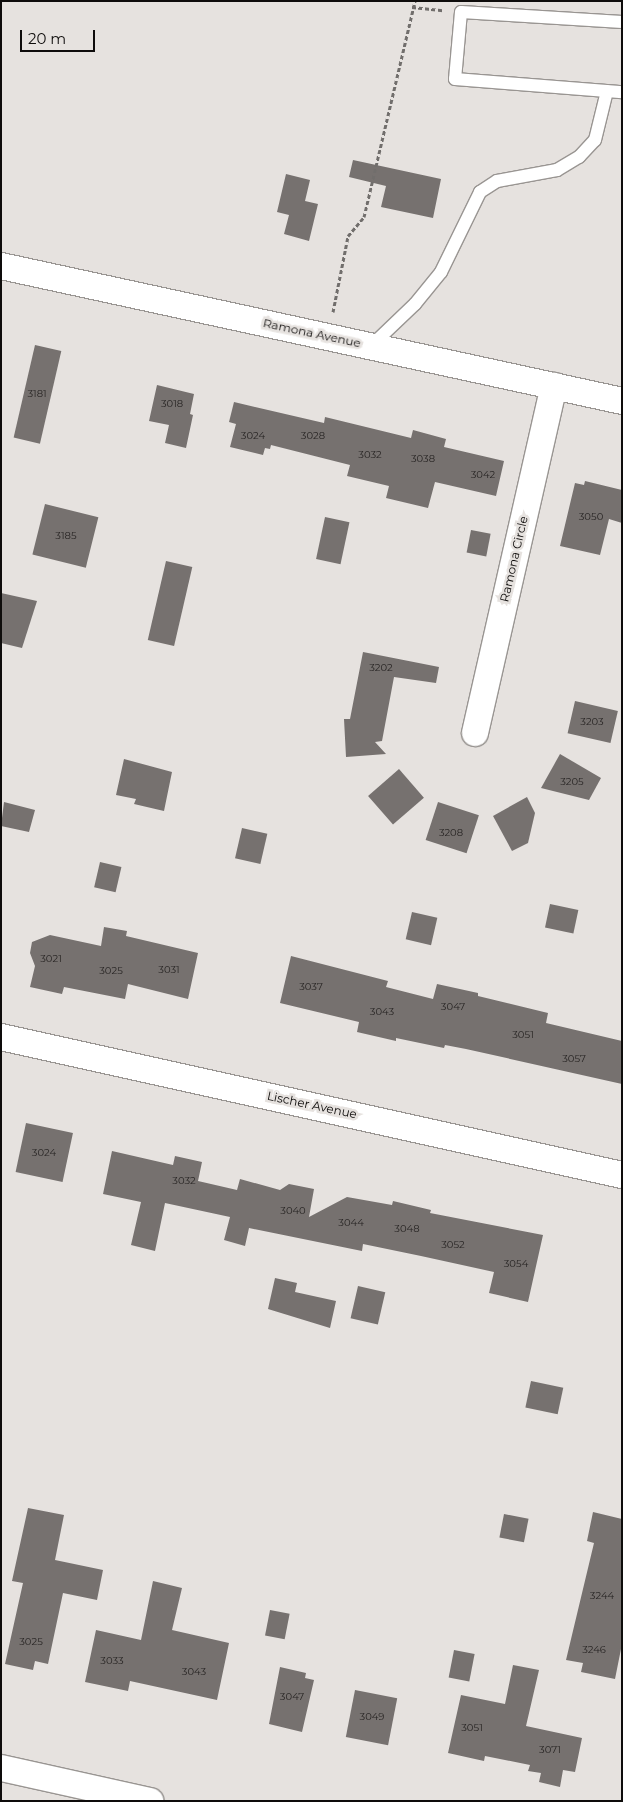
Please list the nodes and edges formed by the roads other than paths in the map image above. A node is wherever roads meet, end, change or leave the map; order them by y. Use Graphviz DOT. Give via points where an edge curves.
graph roads {
  1 [pos="622,22"];
  2 [pos="607,91"];
  3 [pos="622,92"];
  4 [pos="1,266"];
  5 [pos="371,346"];
  6 [pos="554,386"];
  7 [pos="622,401"];
  8 [pos="474,732"];
  9 [pos="1,1037"];
  10 [pos="622,1175"];
  11 [pos="1,1768"];
  12 [pos="150,1801"];
  1 -- 2 [label="lane" via="461,12 455,78"];
  2 -- 3 [label="lane"];
  2 -- 5 [label="lane" via="595,140 579,157 557,170 497,181 480,192 441,272 415,304"];
  4 -- 5 [label="street, Ramona Avenue"];
  5 -- 6 [label="street, Ramona Avenue"];
  6 -- 7 [label="street, Ramona Avenue"];
  6 -- 8 [label="street, Ramona Circle"];
  9 -- 10 [label="street, Lischer Avenue"];
  11 -- 12 [label="street"];
}
